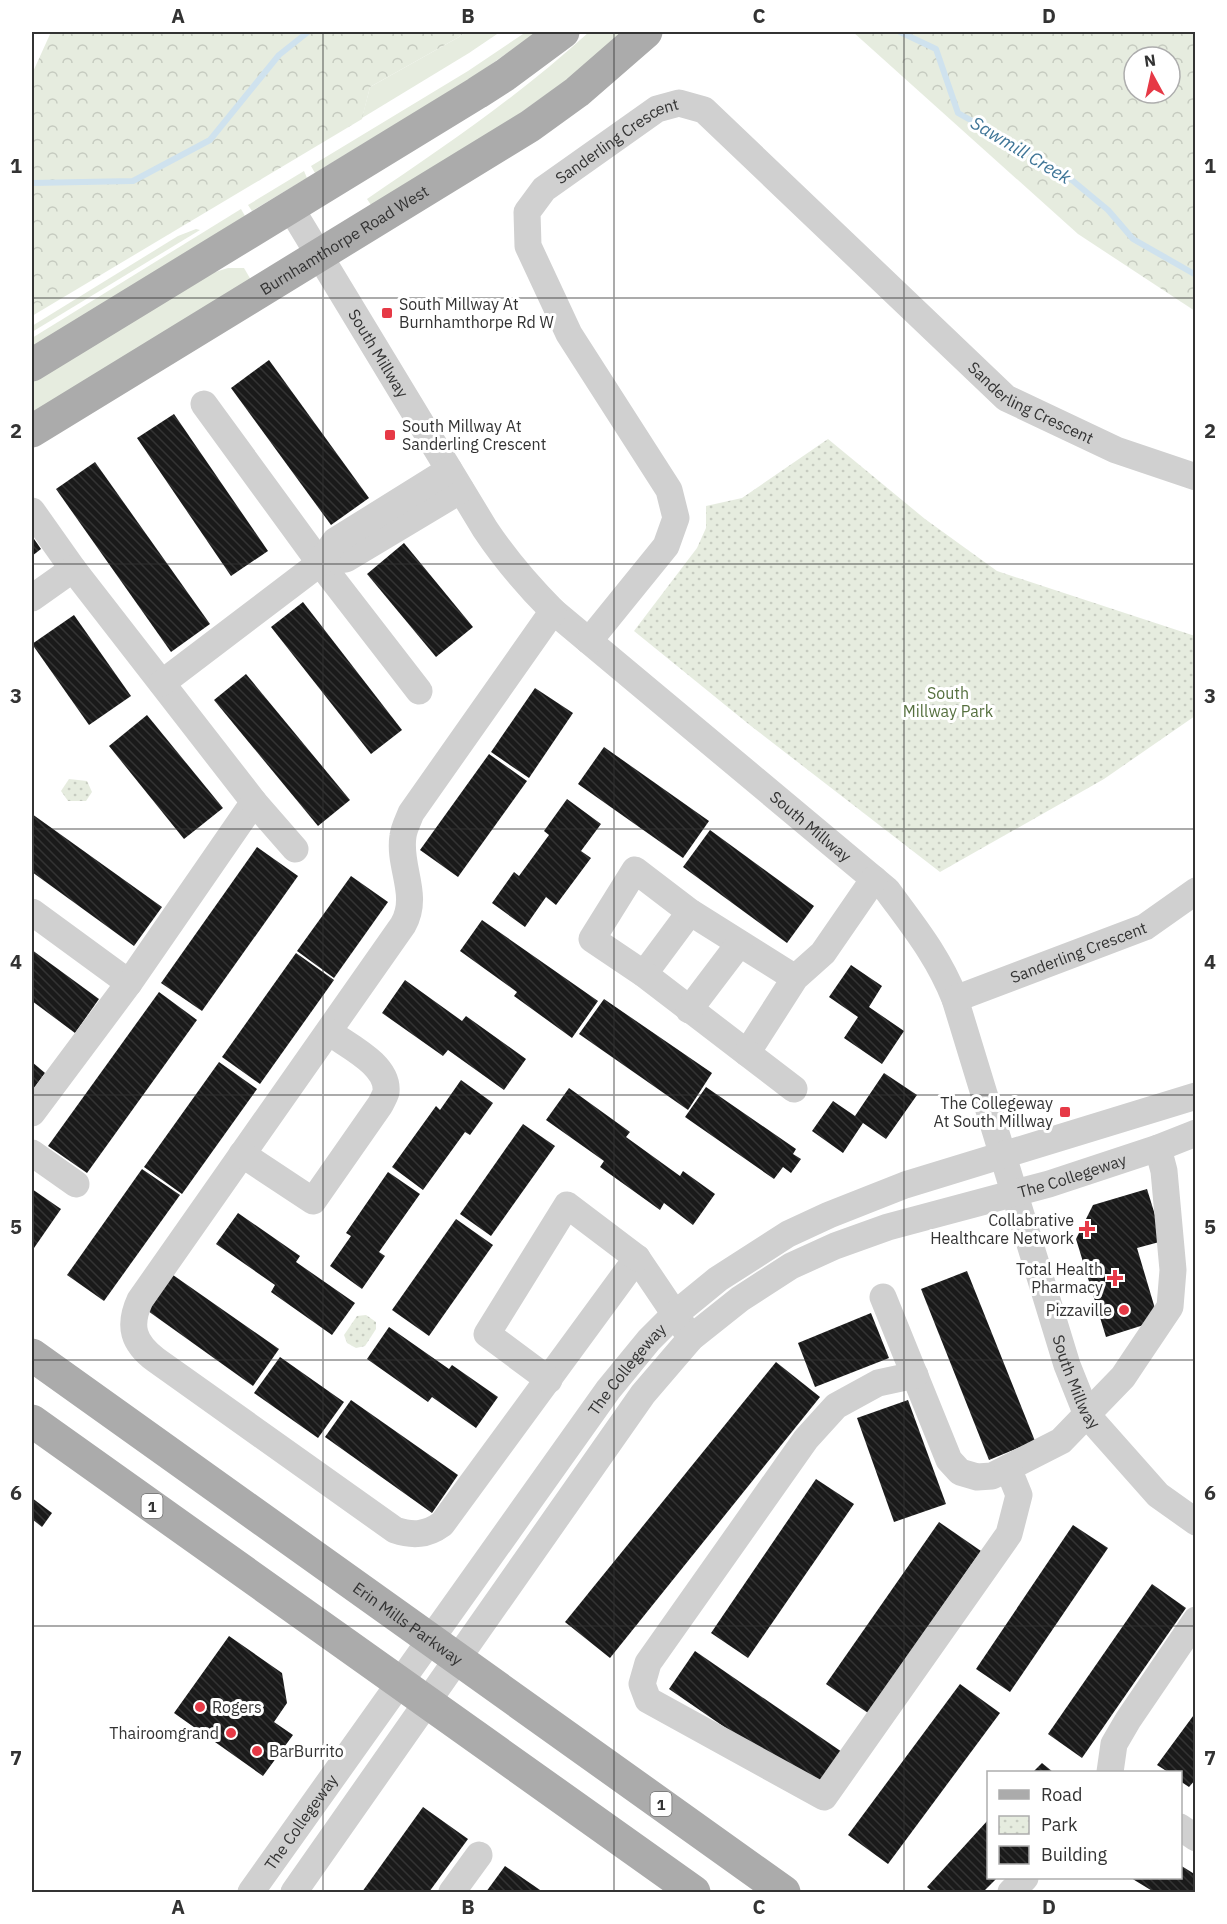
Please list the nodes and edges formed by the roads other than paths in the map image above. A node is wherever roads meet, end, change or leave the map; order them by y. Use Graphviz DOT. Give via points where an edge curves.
graph roads {
  1 [pos="563,32"];
  2 [pos="646,32"];
  3 [pos="290,207"];
  4 [pos="319,255"];
  5 [pos="32,365"];
  6 [pos="204,404"];
  7 [pos="32,431"];
  8 [pos="1196,477"];
  9 [pos="455,480"];
  10 [pos="32,511"];
  11 [pos="320,563"];
  12 [pos="73,569"];
  13 [pos="32,598"];
  14 [pos="553,611"];
  15 [pos="589,641"];
  16 [pos="162,683"];
  17 [pos="418,691"];
  18 [pos="254,802"];
  19 [pos="295,849"];
  20 [pos="874,879"];
  21 [pos="1196,891"];
  22 [pos="32,912"];
  23 [pos="690,912"];
  24 [pos="740,944"];
  25 [pos="644,974"];
  26 [pos="795,978"];
  27 [pos="129,983"];
  28 [pos="955,999"];
  29 [pos="689,1010"];
  30 [pos="329,1032"];
  31 [pos="747,1053"];
  32 [pos="794,1089"];
  33 [pos="1196,1096"];
  34 [pos="32,1113"];
  35 [pos="1196,1133"];
  36 [pos="1158,1148"];
  37 [pos="32,1153"];
  38 [pos="242,1154"];
  39 [pos="1004,1155"];
  40 [pos="76,1184"];
  41 [pos="1016,1192"];
  42 [pos="637,1258"];
  43 [pos="883,1297"];
  44 [pos="674,1315"];
  45 [pos="691,1338"];
  46 [pos="32,1355"];
  47 [pos="915,1375"];
  48 [pos="549,1380"];
  49 [pos="1087,1415"];
  50 [pos="32,1420"];
  51 [pos="1008,1468"];
  52 [pos="1196,1522"];
  53 [pos="1196,1620"];
  54 [pos="430,1640"];
  55 [pos="457,1659"];
  56 [pos="399,1683"];
  57 [pos="427,1702"];
  58 [pos="1110,1771"];
  59 [pos="1182,1828"];
  60 [pos="1196,1839"];
  61 [pos="479,1855"];
  62 [pos="1024,1879"];
  63 [pos="251,1893"];
  64 [pos="294,1893"];
  65 [pos="452,1893"];
  66 [pos="694,1893"];
  67 [pos="784,1893"];
  68 [pos="1011,1893"];
  1 -- 3 [label="main road" via="505,75"];
  2 -- 4 [label="main road, Burnhamthorpe Road West" via="577,92 530,126"];
  3 -- 4 [label="street, South Millway"];
  3 -- 5 [label="main road"];
  4 -- 7 [label="main road, Burnhamthorpe Road West"];
  4 -- 9 [label="street, South Millway"];
  6 -- 11 [label="street"];
  8 -- 15 [label="street, Sanderling Crescent" via="1116,450 1006,398 704,110 679,103 657,109 544,189 527,212 528,246 569,334 669,490 676,518 666,546"];
  9 -- 11 [label="street" via="346,559"];
  9 -- 14 [label="street, South Millway" via="504,558"];
  10 -- 12 [label="street"];
  11 -- 16 [label="street"];
  11 -- 17 [label="street"];
  12 -- 13 [label="street"];
  12 -- 16 [label="street"];
  14 -- 15 [label="street, South Millway"];
  14 -- 30 [label="street" via="411,813 403,837 410,894 408,916"];
  15 -- 20 [label="street, South Millway"];
  16 -- 18 [label="street"];
  18 -- 19 [label="street"];
  18 -- 27 [label="street"];
  20 -- 26 [label="street" via="823,953"];
  20 -- 28 [label="street, South Millway" via="887,890 926,942 945,972"];
  21 -- 28 [label="street, Sanderling Crescent" via="1145,927"];
  22 -- 27 [label="street"];
  23 -- 24 [label="street"];
  23 -- 25 [label="street"];
  23 -- 25 [label="street" via="635,870 592,939"];
  24 -- 26 [label="street"];
  24 -- 29 [label="street"];
  25 -- 29 [label="street"];
  26 -- 31 [label="street"];
  27 -- 34 [label="street"];
  28 -- 39 [label="street, South Millway"];
  29 -- 31 [label="street"];
  30 -- 38 [label="street"];
  30 -- 38 [label="street" via="376,1066 384,1077 386,1093 313,1201"];
  31 -- 32 [label="street"];
  33 -- 39 [label="street, The Collegeway"];
  35 -- 36 [label="street, The Collegeway"];
  36 -- 41 [label="street, The Collegeway"];
  36 -- 49 [label="street" via="1164,1170 1173,1270 1170,1307 1123,1377"];
  37 -- 40 [label="street"];
  38 -- 48 [label="street" via="140,1299 134,1318 136,1341 142,1350 395,1530 407,1534 432,1531 442,1524"];
  39 -- 41 [label="street, South Millway"];
  39 -- 44 [label="street, The Collegeway" via="905,1185 788,1234 718,1279"];
  41 -- 45 [label="street, The Collegeway" via="888,1227 791,1266 740,1299"];
  41 -- 49 [label="street, South Millway" via="1067,1365"];
  42 -- 44 [label="street"];
  42 -- 48 [label="street"];
  42 -- 48 [label="street" via="567,1205 487,1334"];
  43 -- 47 [label="street"];
  44 -- 45 [label="street"];
  44 -- 54 [label="street, The Collegeway" via="608,1390"];
  45 -- 55 [label="street, The Collegeway" via="643,1394"];
  46 -- 54 [label="main road, Erin Mills Parkway / 1"];
  47 -- 51 [label="street" via="949,1460 960,1472 984,1477"];
  47 -- 51 [label="street" via="878,1383 836,1406 806,1439 648,1663 642,1684 648,1700 824,1797 1009,1534 1019,1495"];
  49 -- 51 [label="street" via="1061,1441"];
  49 -- 52 [label="street, South Millway" via="1158,1495"];
  50 -- 56 [label="main road, 1"];
  53 -- 58 [label="street" via="1114,1744"];
  54 -- 55 [label="main road, Erin Mills Parkway / 1"];
  54 -- 56 [label="street, The Collegeway"];
  55 -- 57 [label="street, The Collegeway"];
  55 -- 67 [label="main road, Erin Mills Parkway / 1"];
  56 -- 57 [label="main road, 1"];
  56 -- 63 [label="street, The Collegeway"];
  57 -- 64 [label="street, The Collegeway"];
  57 -- 66 [label="main road, 1"];
  59 -- 60 [label="street"];
  61 -- 65 [label="street"];
  62 -- 68 [label="street"];
}
